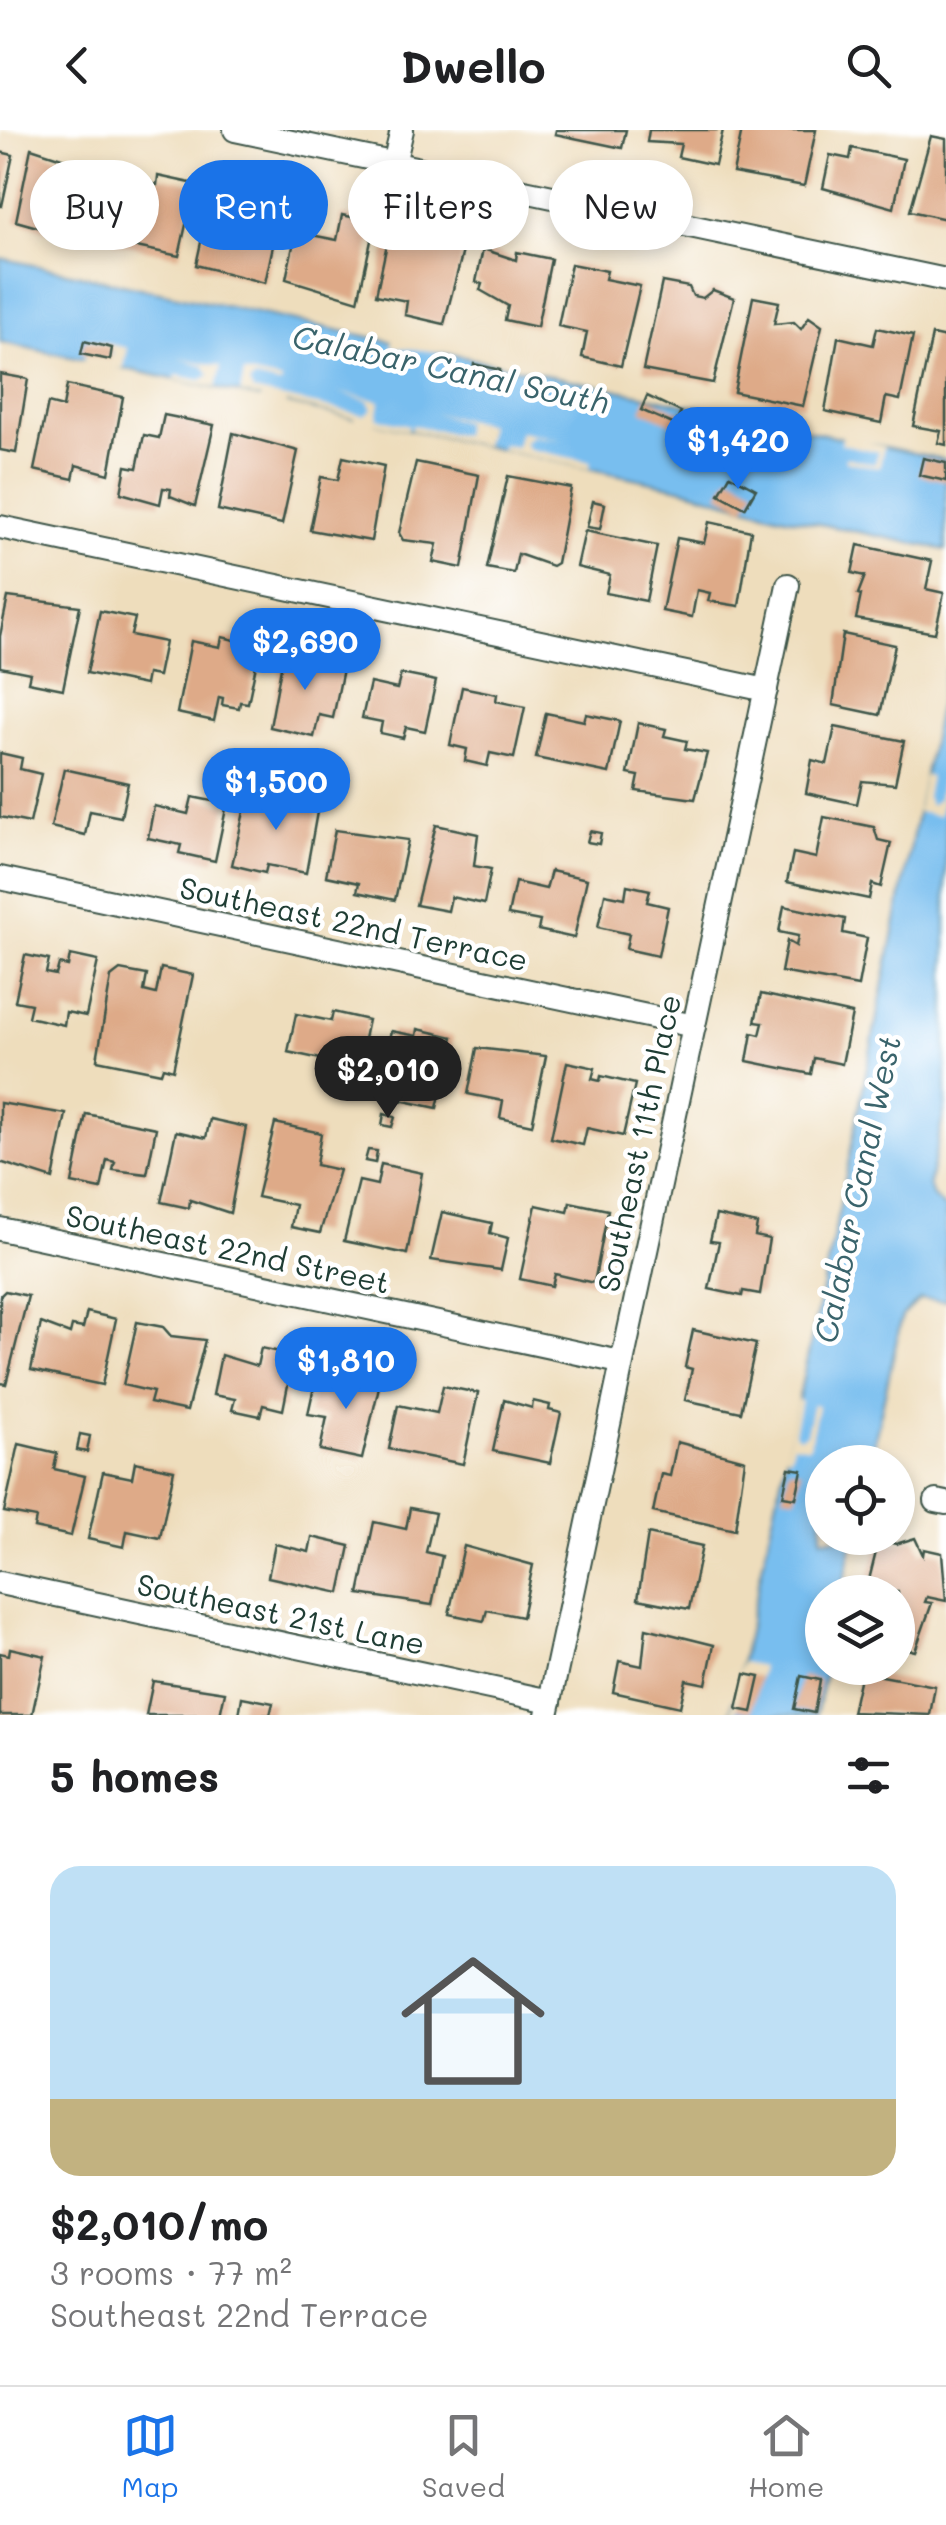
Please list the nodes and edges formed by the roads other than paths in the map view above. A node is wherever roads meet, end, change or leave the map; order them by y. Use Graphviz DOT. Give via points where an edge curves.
graph roads {
  1 [pos="235,130"];
  2 [pos="402,130"];
  3 [pos="375,160"];
  4 [pos="395,160"];
  5 [pos="529,192"];
  6 [pos="946,280"];
  7 [pos="0,527"];
  8 [pos="788,584"];
  9 [pos="766,690"];
  10 [pos="0,878"];
  11 [pos="694,1026"];
  12 [pos="0,1229"];
  13 [pos="620,1362"];
  14 [pos="0,1583"];
  15 [pos="548,1708"];
  1 -- 3 [label="street"];
  2 -- 4 [label="street"];
  5 -- 6 [label="street"];
  7 -- 9 [label="street"];
  8 -- 9 [label="street, Southeast 11th Place"];
  9 -- 11 [label="street, Southeast 11th Place"];
  10 -- 11 [label="street, Southeast 22nd Terrace"];
  11 -- 13 [label="street, Southeast 11th Place"];
  12 -- 13 [label="street, Southeast 22nd Street"];
  13 -- 15 [label="street, Southeast 11th Place"];
  14 -- 15 [label="street, Southeast 21st Lane"];
}
